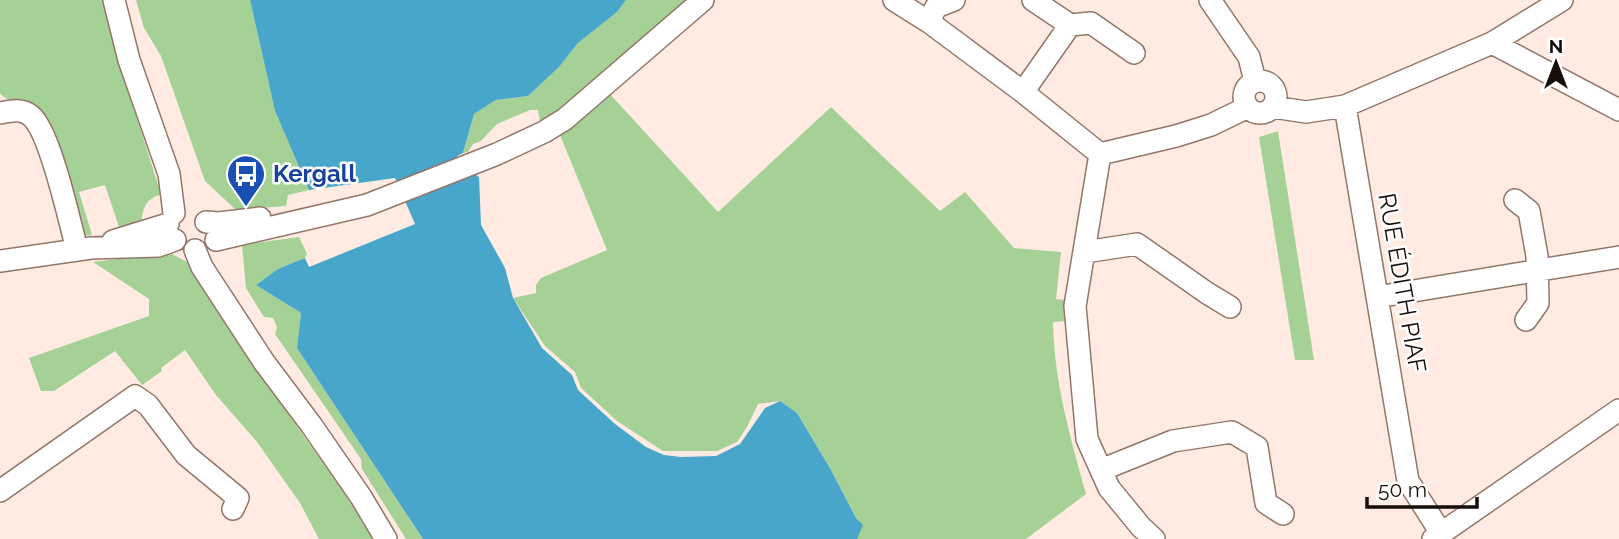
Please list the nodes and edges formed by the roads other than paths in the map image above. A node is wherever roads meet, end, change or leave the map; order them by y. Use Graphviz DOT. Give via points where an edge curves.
graph roads {
  1 [pos="114,0"];
  2 [pos="703,0"];
  3 [pos="894,0"];
  4 [pos="954,0"];
  5 [pos="1033,0"];
  6 [pos="1210,0"];
  7 [pos="1562,0"];
  8 [pos="929,22"];
  9 [pos="1070,25"];
  10 [pos="1492,43"];
  11 [pos="1134,53"];
  12 [pos="1255,81"];
  13 [pos="1023,92"];
  14 [pos="1345,106"];
  15 [pos="1248,107"];
  16 [pos="1273,107"];
  17 [pos="1619,110"];
  18 [pos="0,113"];
  19 [pos="1100,154"];
  20 [pos="1515,200"];
  21 [pos="191,231"];
  22 [pos="84,249"];
  23 [pos="1085,252"];
  24 [pos="1619,257"];
  25 [pos="0,261"];
  26 [pos="1537,272"];
  27 [pos="1377,297"];
  28 [pos="1230,307"];
  29 [pos="1526,320"];
  30 [pos="1619,410"];
  31 [pos="1101,470"];
  32 [pos="0,491"];
  33 [pos="233,509"];
  34 [pos="1283,514"];
  35 [pos="1437,536"];
  36 [pos="386,539"];
  37 [pos="1154,539"];
  1 -- 21 [label="street" via="129,60"];
  2 -- 21 [label="street" via="544,132 367,205"];
  3 -- 8 [label="street"];
  4 -- 8 [label="street" via="936,7"];
  5 -- 9 [label="street"];
  6 -- 12 [label="street" via="1249,57"];
  7 -- 10 [label="street"];
  8 -- 13 [label="street"];
  9 -- 11 [label="street" via="1091,23"];
  9 -- 13 [label="street"];
  10 -- 14 [label="street"];
  10 -- 17 [label="street"];
  12 -- 15 [label="street" via="1244,95"];
  12 -- 16 [label="street" via="1274,87"];
  13 -- 19 [label="street"];
  14 -- 16 [label="street" via="1306,112"];
  14 -- 27 [label="street, RUE ÉDITH PIAF"];
  15 -- 16 [label="street" via="1261,113"];
  15 -- 19 [label="street" via="1211,125"];
  18 -- 22 [label="street" via="29,113 39,124"];
  19 -- 23 [label="street"];
  20 -- 26 [label="street" via="1529,211"];
  21 -- 22 [label="street" via="158,246"];
  21 -- 36 [label="street" via="202,267"];
  22 -- 25 [label="street"];
  23 -- 28 [label="street" via="1137,244"];
  23 -- 31 [label="street" via="1075,306 1087,439"];
  24 -- 26 [label="street"];
  26 -- 27 [label="street"];
  26 -- 29 [label="street" via="1538,303"];
  27 -- 35 [label="street, RUE ÉDITH PIAF" via="1408,481"];
  30 -- 35 [label="street"];
  31 -- 34 [label="street" via="1173,441 1232,432 1256,447 1266,503"];
  31 -- 37 [label="street" via="1109,488"];
  32 -- 33 [label="street" via="135,396 148,405 186,455 238,498"];
}
